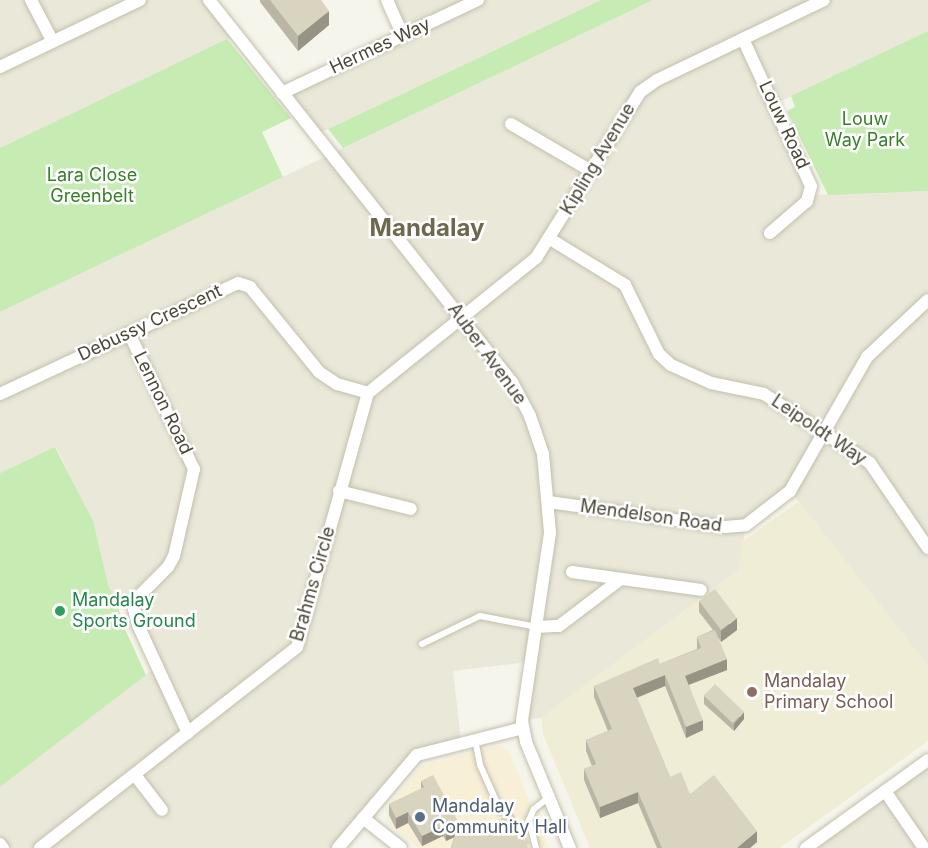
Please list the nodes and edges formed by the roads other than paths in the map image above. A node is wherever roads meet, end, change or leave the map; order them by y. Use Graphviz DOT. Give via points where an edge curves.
graph roads {
  1 [pos="31,0"];
  2 [pos="140,0"];
  3 [pos="209,0"];
  4 [pos="387,0"];
  5 [pos="478,0"];
  6 [pos="824,0"];
  7 [pos="403,36"];
  8 [pos="743,39"];
  9 [pos="53,42"];
  10 [pos="0,67"];
  11 [pos="282,93"];
  12 [pos="511,124"];
  13 [pos="591,171"];
  14 [pos="770,233"];
  15 [pos="550,238"];
  16 [pos="928,300"];
  17 [pos="460,317"];
  18 [pos="129,333"];
  19 [pos="368,393"];
  20 [pos="0,394"];
  21 [pos="825,432"];
  22 [pos="339,491"];
  23 [pos="549,502"];
  24 [pos="411,509"];
  25 [pos="928,548"];
  26 [pos="572,572"];
  27 [pos="621,579"];
  28 [pos="701,590"];
  29 [pos="537,627"];
  30 [pos="422,644"];
  31 [pos="523,728"];
  32 [pos="188,733"];
  33 [pos="475,738"];
  34 [pos="928,760"];
  35 [pos="135,775"];
  36 [pos="885,791"];
  37 [pos="549,797"];
  38 [pos="162,810"];
  39 [pos="501,812"];
  40 [pos="363,818"];
  41 [pos="40,848"];
  42 [pos="338,848"];
  43 [pos="401,848"];
  44 [pos="536,848"];
  45 [pos="570,848"];
  46 [pos="806,848"];
  47 [pos="924,848"];
  1 -- 9 [label="street"];
  2 -- 9 [label="street"];
  3 -- 11 [label="street, Auber Avenue"];
  4 -- 7 [label="street"];
  5 -- 7 [label="street, Hermes Way"];
  6 -- 8 [label="street, Kipling Avenue"];
  7 -- 11 [label="street, Hermes Way"];
  8 -- 13 [label="street, Kipling Avenue" via="646,86 632,101"];
  8 -- 14 [label="street, Louw Road" via="811,186 807,201"];
  9 -- 10 [label="street"];
  11 -- 17 [label="street, Auber Avenue"];
  12 -- 13 [label="street"];
  13 -- 15 [label="street, Kipling Avenue"];
  15 -- 17 [label="street, Kipling Avenue" via="527,265"];
  15 -- 21 [label="street, Leipoldt Way" via="625,285 659,354 671,365 711,383 764,394"];
  16 -- 21 [label="street, Mendelson Road" via="867,357"];
  17 -- 19 [label="street"];
  17 -- 23 [label="street, Auber Avenue" via="512,382 530,416 543,454"];
  18 -- 19 [label="street, Debussy Crescent" via="230,285 243,284 319,372 337,384"];
  18 -- 20 [label="street, Debussy Crescent"];
  18 -- 32 [label="street, Lennon Road" via="194,469 174,556 138,597 134,609"];
  19 -- 22 [label="street, Brahms Circle"];
  21 -- 23 [label="street, Mendelson Road" via="790,491 752,521 738,527"];
  21 -- 25 [label="street, Leipoldt Way" via="873,466"];
  22 -- 24 [label="street"];
  22 -- 32 [label="street, Brahms Circle" via="297,647"];
  23 -- 29 [label="street, Auber Avenue" via="547,568"];
  26 -- 27 [label="street"];
  27 -- 28 [label="street"];
  27 -- 29 [label="street" via="559,626"];
  29 -- 30 [label="lane" via="480,616"];
  29 -- 31 [label="street, Auber Avenue" via="522,705"];
  31 -- 33 [label="street"];
  31 -- 37 [label="street, Auber Avenue"];
  32 -- 35 [label="street, Brahms Circle"];
  33 -- 39 [label="lane" via="480,765"];
  33 -- 40 [label="street" via="417,755"];
  34 -- 36 [label="street"];
  35 -- 38 [label="street"];
  35 -- 41 [label="street, Brahms Circle"];
  36 -- 46 [label="street"];
  36 -- 47 [label="street"];
  37 -- 44 [label="lane" via="534,809 529,820"];
  37 -- 45 [label="street, Auber Avenue"];
  40 -- 42 [label="street"];
  40 -- 43 [label="street"];
}
